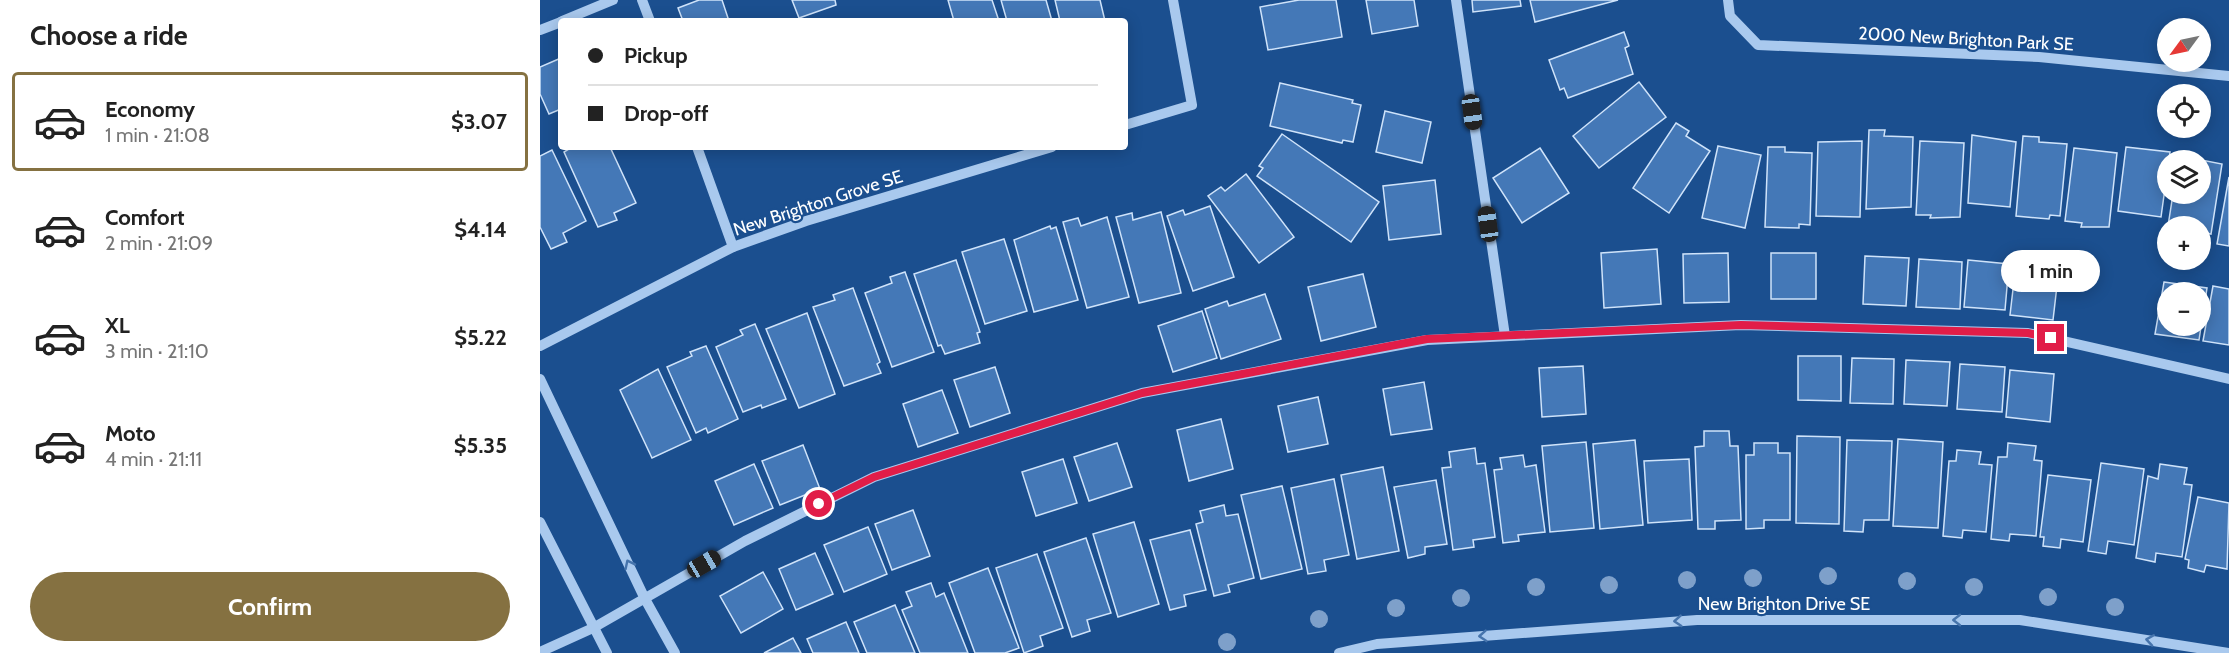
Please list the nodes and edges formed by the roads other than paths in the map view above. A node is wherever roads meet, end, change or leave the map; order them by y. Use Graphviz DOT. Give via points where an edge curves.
graph roads {
  1 [pos="613,0"];
  2 [pos="642,0"];
  3 [pos="1173,0"];
  4 [pos="1456,0"];
  5 [pos="1728,0"];
  6 [pos="569,18"];
  7 [pos="649,18"];
  8 [pos="558,23"];
  9 [pos="540,30"];
  10 [pos="2229,76"];
  11 [pos="1128,124"];
  12 [pos="698,150"];
  13 [pos="1042,150"];
  14 [pos="734,247"];
  15 [pos="1505,336"];
  16 [pos="540,346"];
  17 [pos="540,379"];
  18 [pos="2229,379"];
  19 [pos="540,522"];
  20 [pos="645,599"];
  21 [pos="593,628"];
  22 [pos="540,652"];
  23 [pos="607,653"];
  24 [pos="675,653"];
  25 [pos="1338,653"];
  26 [pos="2229,653"];
  1 -- 6 [label="street"];
  2 -- 7 [label="street"];
  3 -- 11 [label="street" via="1192,105"];
  4 -- 15 [label="street"];
  5 -- 10 [label="street, 2000 New Brighton Park SE" via="1730,16 1758,45 2038,57"];
  8 -- 9 [label="street"];
  12 -- 14 [label="street"];
  13 -- 14 [label="street, New Brighton Grove SE" via="806,221"];
  14 -- 16 [label="street, New Brighton Grove SE"];
  15 -- 18 [label="street" via="1741,325 2028,333"];
  15 -- 20 [label="street" via="1427,339 1142,393 874,477 745,541"];
  20 -- 17 [label="street, one-way"];
  19 -- 21 [label="street"];
  20 -- 21 [label="street"];
  20 -- 24 [label="street"];
  21 -- 22 [label="street"];
  21 -- 23 [label="street"];
  26 -- 25 [label="street, New Brighton Drive SE, one-way" via="2020,620 1697,620 1377,644"];
}
